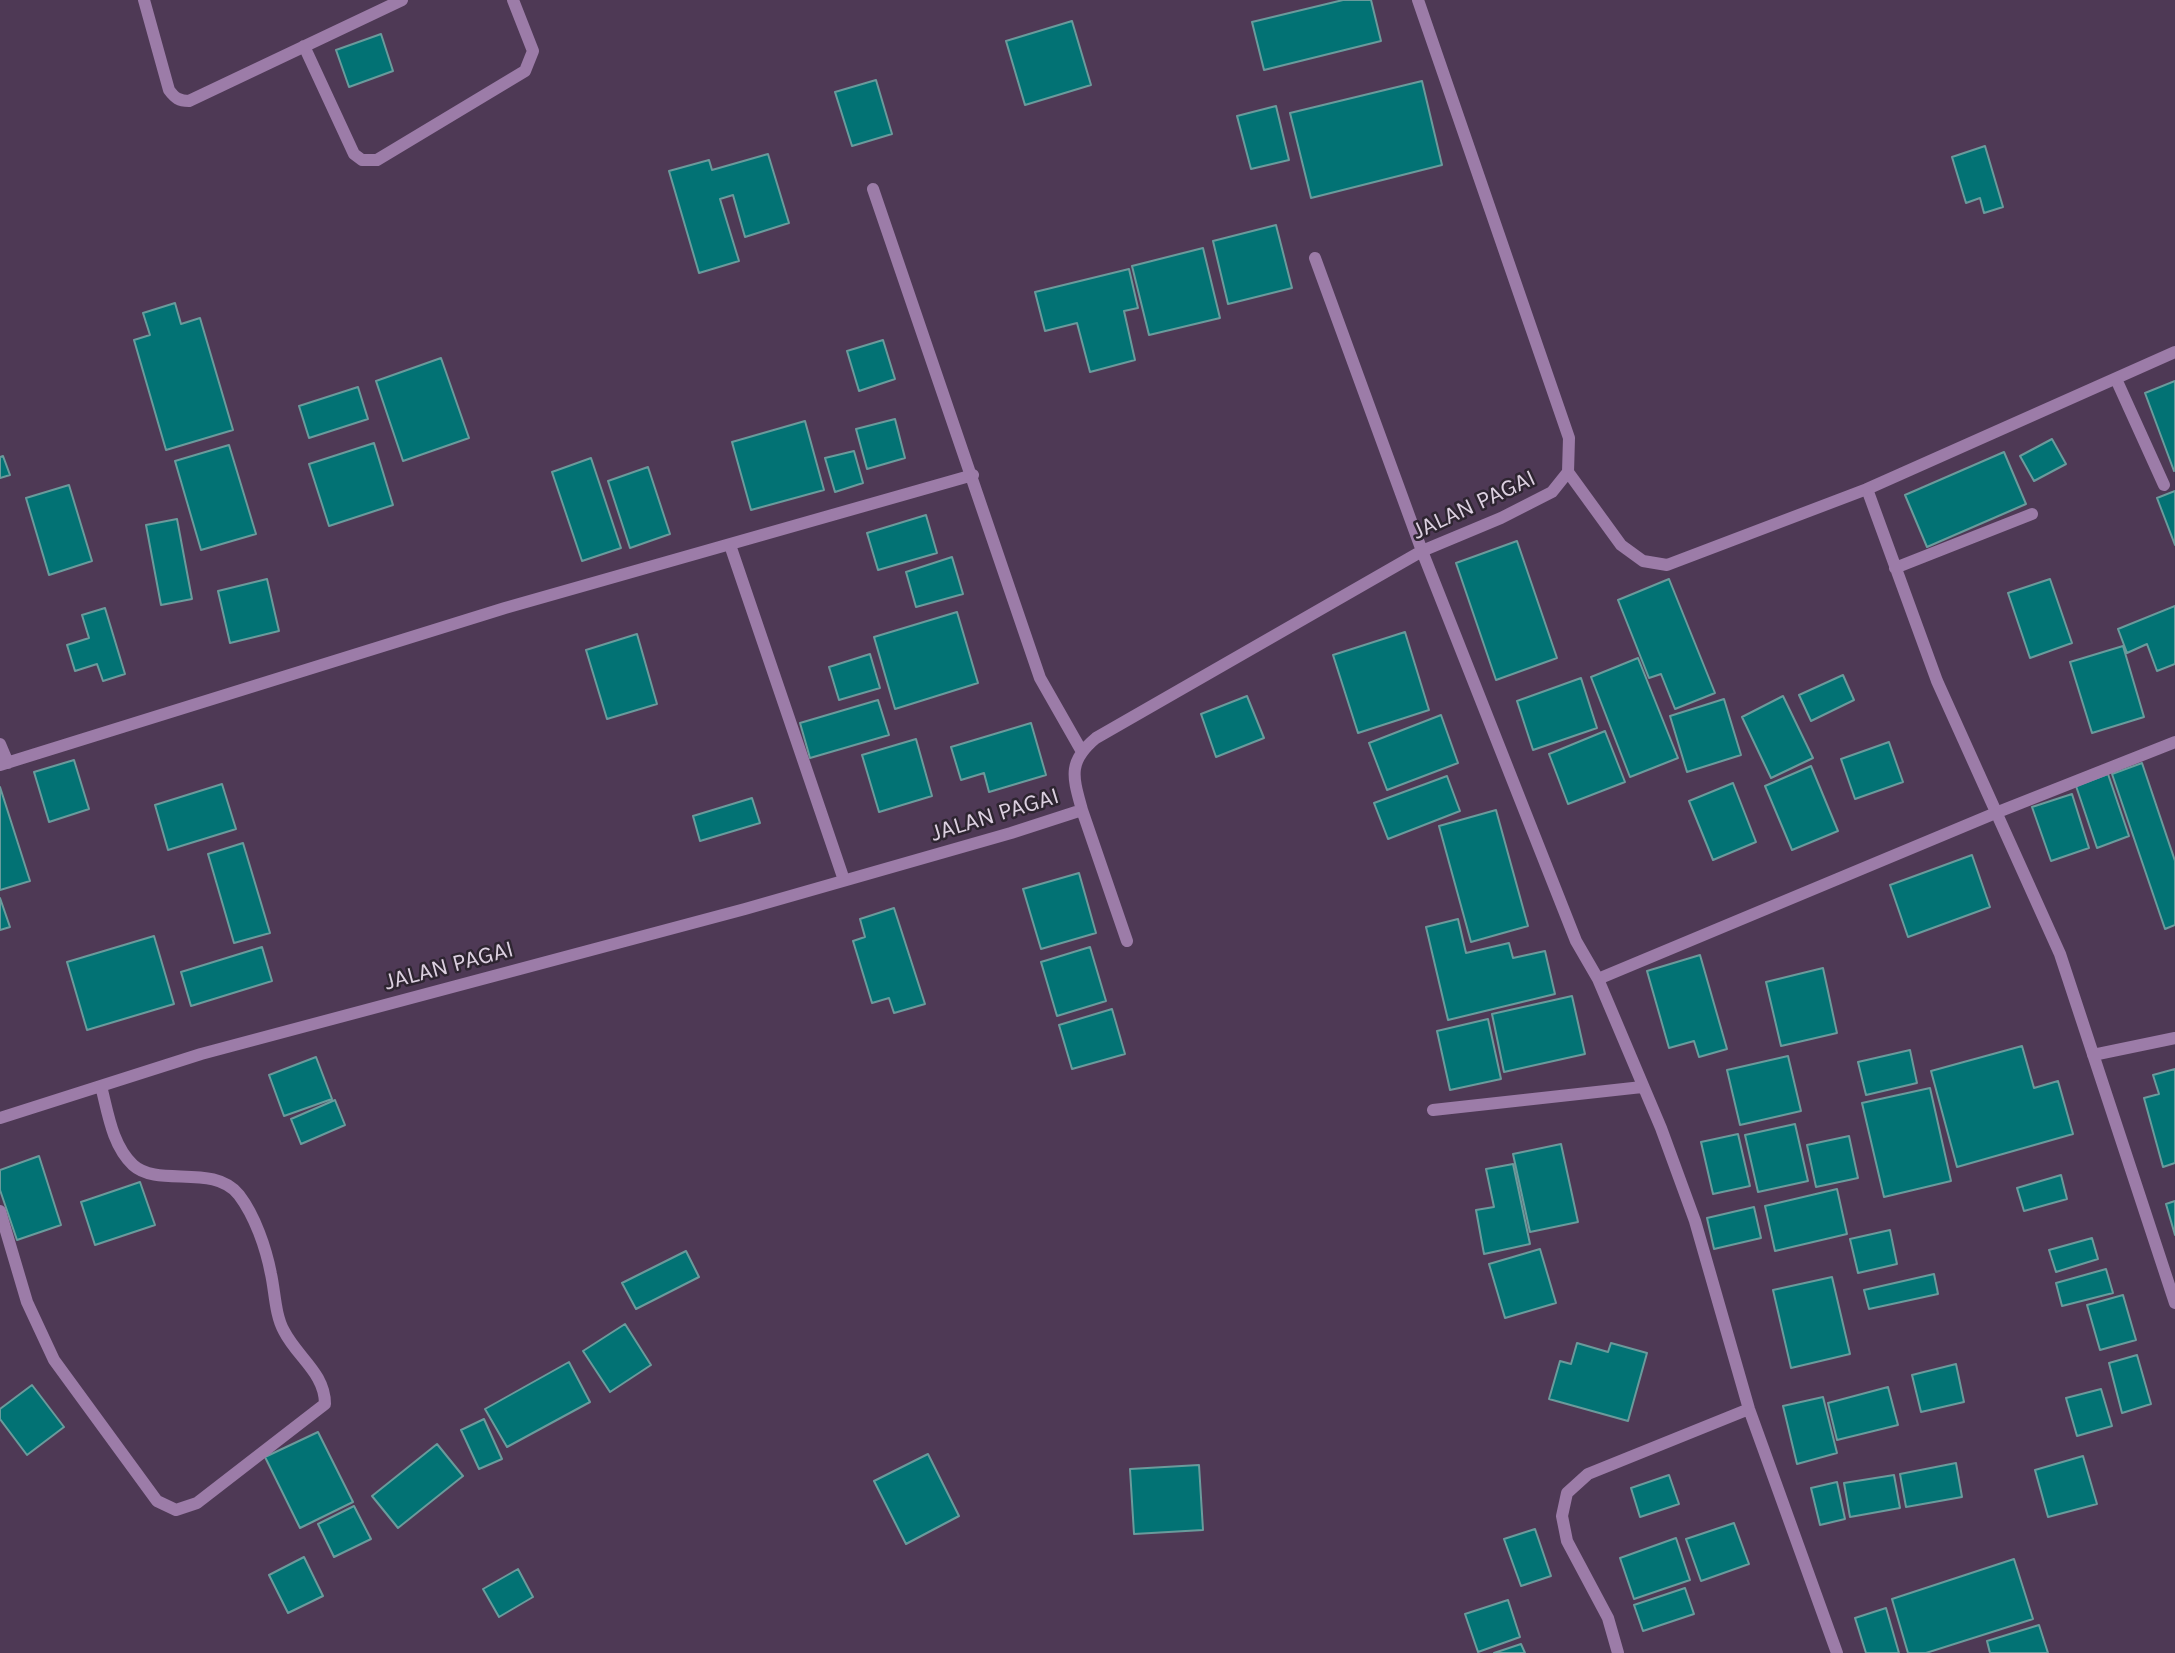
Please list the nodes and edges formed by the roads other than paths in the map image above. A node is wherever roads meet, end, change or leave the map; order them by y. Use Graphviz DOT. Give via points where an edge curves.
graph roads {
  1 [pos="144,0"];
  2 [pos="402,0"];
  3 [pos="513,0"];
  4 [pos="1418,0"];
  5 [pos="304,46"];
  6 [pos="873,189"];
  7 [pos="1315,258"];
  8 [pos="2175,352"];
  9 [pos="2116,379"];
  10 [pos="1568,472"];
  11 [pos="973,475"];
  12 [pos="2164,485"];
  13 [pos="1867,489"];
  14 [pos="2032,514"];
  15 [pos="730,545"];
  16 [pos="1422,551"];
  17 [pos="1895,568"];
  18 [pos="2175,742"];
  19 [pos="0,744"];
  20 [pos="1081,750"];
  21 [pos="4,764"];
  22 [pos="1082,810"];
  23 [pos="1998,811"];
  24 [pos="844,880"];
  25 [pos="1127,941"];
  26 [pos="1598,979"];
  27 [pos="2175,1038"];
  28 [pos="2093,1055"];
  29 [pos="101,1086"];
  30 [pos="1642,1087"];
  31 [pos="1433,1110"];
  32 [pos="0,1118"];
  33 [pos="0,1211"];
  34 [pos="2175,1303"];
  35 [pos="1749,1409"];
  36 [pos="1618,1653"];
  37 [pos="1838,1653"];
  1 -- 5 [label="street" via="169,90 182,101"];
  2 -- 5 [label="street"];
  3 -- 5 [label="street" via="533,51 526,71 377,160 362,160 354,154"];
  4 -- 10 [label="street, JALAN PAGAI" via="1569,438"];
  6 -- 11 [label="street"];
  7 -- 16 [label="street"];
  8 -- 9 [label="street"];
  9 -- 12 [label="street"];
  9 -- 13 [label="street"];
  10 -- 13 [label="street" via="1620,545 1643,561 1667,565"];
  10 -- 16 [label="street, JALAN PAGAI" via="1552,492"];
  11 -- 15 [label="street"];
  11 -- 20 [label="street" via="1040,678"];
  13 -- 17 [label="street"];
  14 -- 17 [label="street"];
  15 -- 21 [label="street" via="377,646"];
  15 -- 24 [label="street"];
  16 -- 20 [label="street, JALAN PAGAI"];
  16 -- 26 [label="street" via="1576,941"];
  17 -- 23 [label="street" via="1937,681"];
  18 -- 23 [label="street"];
  19 -- 21 [label="street"];
  20 -- 22 [label="street, JALAN PAGAI" via="1073,768"];
  22 -- 24 [label="street, JALAN PAGAI"];
  22 -- 25 [label="street"];
  23 -- 26 [label="street"];
  23 -- 28 [label="street" via="2060,954"];
  24 -- 29 [label="street, JALAN PAGAI" via="201,1054"];
  26 -- 30 [label="street"];
  27 -- 28 [label="street"];
  28 -- 34 [label="street"];
  29 -- 32 [label="street, JALAN PAGAI"];
  29 -- 33 [label="street" via="115,1139 134,1167 216,1181 237,1192 258,1231 283,1331 323,1385 325,1404 197,1503 176,1510 157,1501 54,1360 27,1302"];
  30 -- 31 [label="street"];
  30 -- 35 [label="street" via="1695,1221"];
  35 -- 36 [label="street" via="1588,1474 1567,1493 1562,1516 1567,1541 1608,1618"];
  35 -- 37 [label="street"];
}
